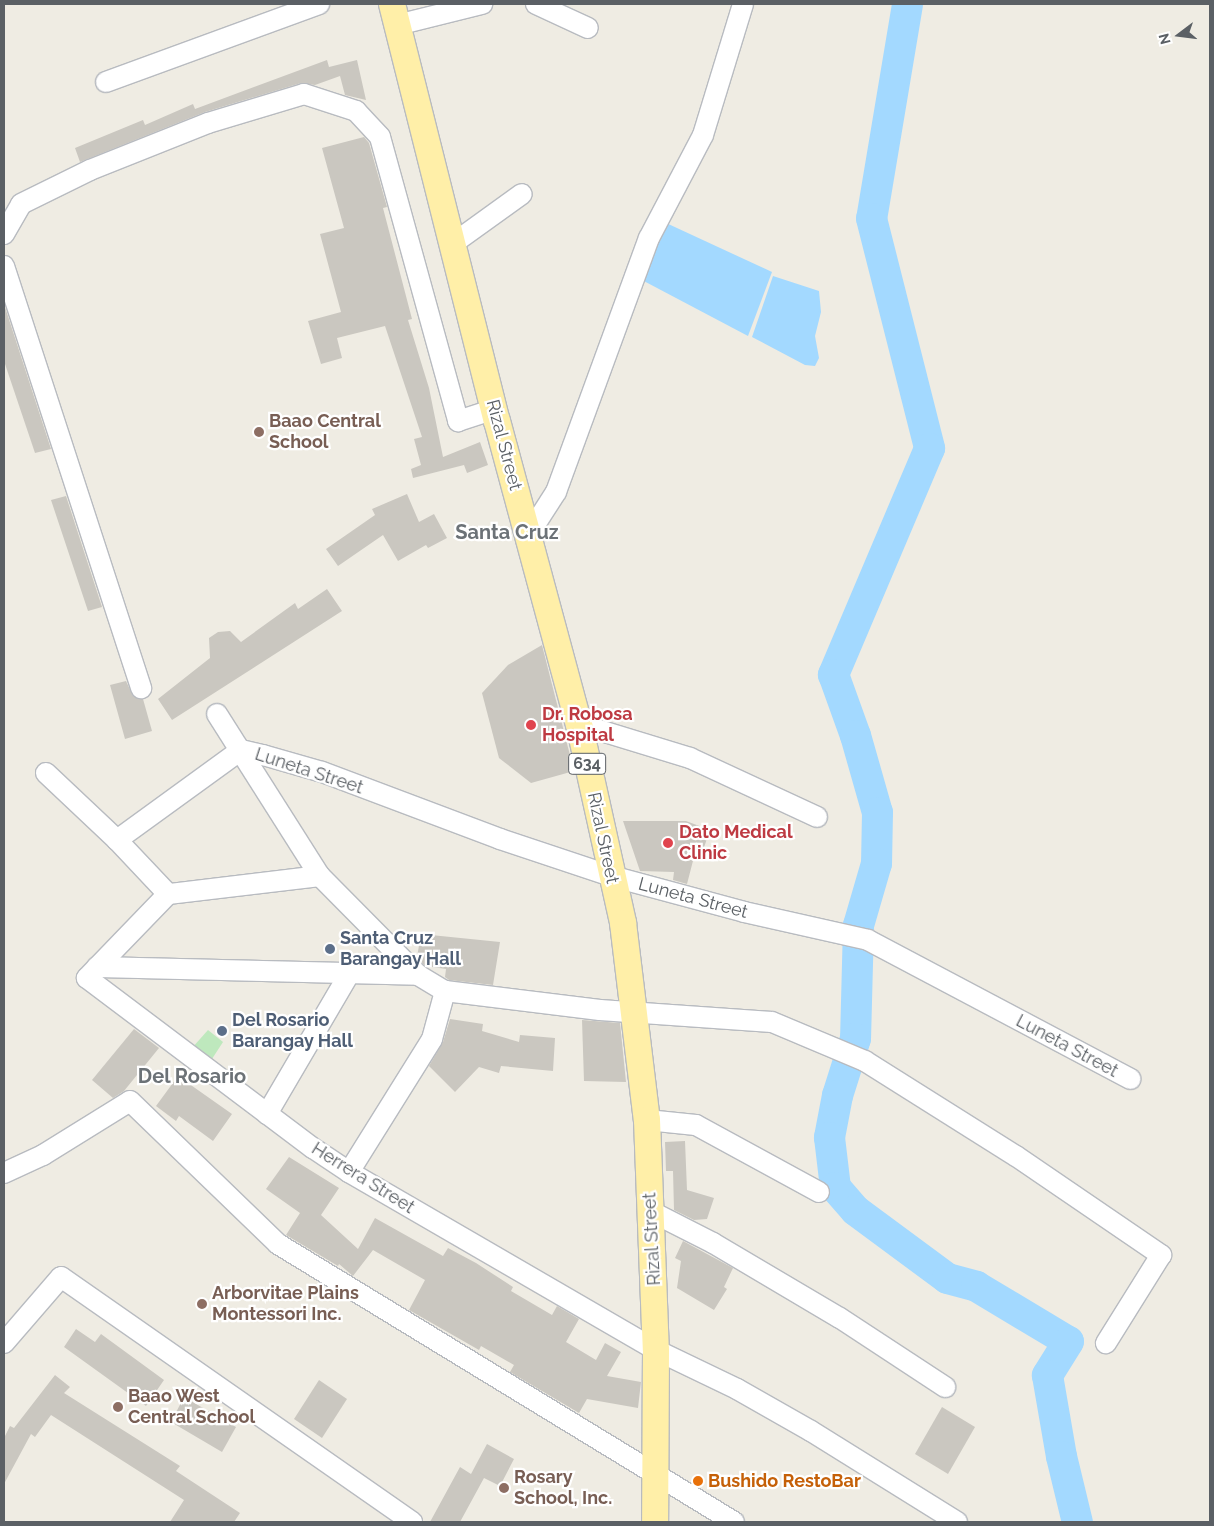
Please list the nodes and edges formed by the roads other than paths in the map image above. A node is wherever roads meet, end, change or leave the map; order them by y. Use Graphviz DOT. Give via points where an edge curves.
graph roads {
  1 [pos="319,4"];
  2 [pos="482,4"];
  3 [pos="536,4"];
  4 [pos="743,4"];
  5 [pos="394,14"];
  6 [pos="588,28"];
  7 [pos="106,82"];
  8 [pos="522,194"];
  9 [pos="4,234"];
  10 [pos="451,245"];
  11 [pos="4,266"];
  12 [pos="494,409"];
  13 [pos="529,534"];
  14 [pos="141,688"];
  15 [pos="217,714"];
  16 [pos="579,724"];
  17 [pos="241,750"];
  18 [pos="46,773"];
  19 [pos="817,817"];
  20 [pos="117,840"];
  21 [pos="320,876"];
  22 [pos="611,876"];
  23 [pos="168,894"];
  24 [pos="92,973"];
  25 [pos="349,974"];
  26 [pos="418,975"];
  27 [pos="445,991"];
  28 [pos="635,1012"];
  29 [pos="1130,1079"];
  30 [pos="267,1114"];
  31 [pos="647,1120"];
  32 [pos="349,1172"];
  33 [pos="4,1174"];
  34 [pos="819,1192"];
  35 [pos="650,1211"];
  36 [pos="4,1343"];
  37 [pos="1106,1343"];
  38 [pos="656,1350"];
  39 [pos="945,1387"];
  40 [pos="656,1475"];
  41 [pos="412,1522"];
  42 [pos="655,1522"];
  43 [pos="734,1522"];
  44 [pos="957,1522"];
  1 -- 7 [label="street"];
  2 -- 5 [label="street"];
  3 -- 6 [label="street"];
  4 -- 13 [label="street" via="703,135 649,238 556,492"];
  5 -- 10 [label="main road, Rizal Street / 634"];
  8 -- 10 [label="street"];
  9 -- 12 [label="street" via="21,204 90,170 208,123 304,94 356,111 380,137 458,422"];
  10 -- 12 [label="main road, Rizal Street / 634"];
  11 -- 14 [label="street"];
  12 -- 13 [label="main road, Rizal Street / 634"];
  13 -- 16 [label="main road, Rizal Street / 634"];
  15 -- 17 [label="street"];
  16 -- 19 [label="street" via="690,758"];
  16 -- 22 [label="main road, Rizal Street / 634"];
  17 -- 20 [label="street"];
  17 -- 21 [label="street"];
  17 -- 22 [label="street, Luneta Street" via="322,772 500,839"];
  18 -- 20 [label="street"];
  20 -- 23 [label="street"];
  21 -- 23 [label="street"];
  21 -- 26 [label="street"];
  22 -- 28 [label="main road, Rizal Street / 634" via="623,923"];
  22 -- 29 [label="street, Luneta Street" via="744,912 858,938"];
  23 -- 24 [label="street"];
  24 -- 25 [label="street"];
  24 -- 30 [label="street, Herrera Street"];
  25 -- 26 [label="street"];
  25 -- 30 [label="street"];
  26 -- 27 [label="street"];
  27 -- 28 [label="street"];
  27 -- 32 [label="street" via="432,1039"];
  28 -- 31 [label="main road, Rizal Street / 634"];
  28 -- 37 [label="street" via="772,1022 865,1061 1016,1156 1161,1255"];
  30 -- 32 [label="street, Herrera Street"];
  31 -- 34 [label="street" via="696,1125"];
  31 -- 35 [label="main road, Rizal Street / 634"];
  32 -- 38 [label="street, Herrera Street"];
  33 -- 40 [label="street" via="43,1155 130,1101 278,1244"];
  35 -- 38 [label="main road, Rizal Street / 634"];
  35 -- 39 [label="street" via="697,1233 840,1318"];
  36 -- 41 [label="street" via="61,1277"];
  38 -- 40 [label="main road, Rizal Street / 634"];
  38 -- 44 [label="street, Herrera Street" via="736,1389 803,1427"];
  40 -- 42 [label="main road, Rizal Street / 634"];
  40 -- 43 [label="street"];
}
